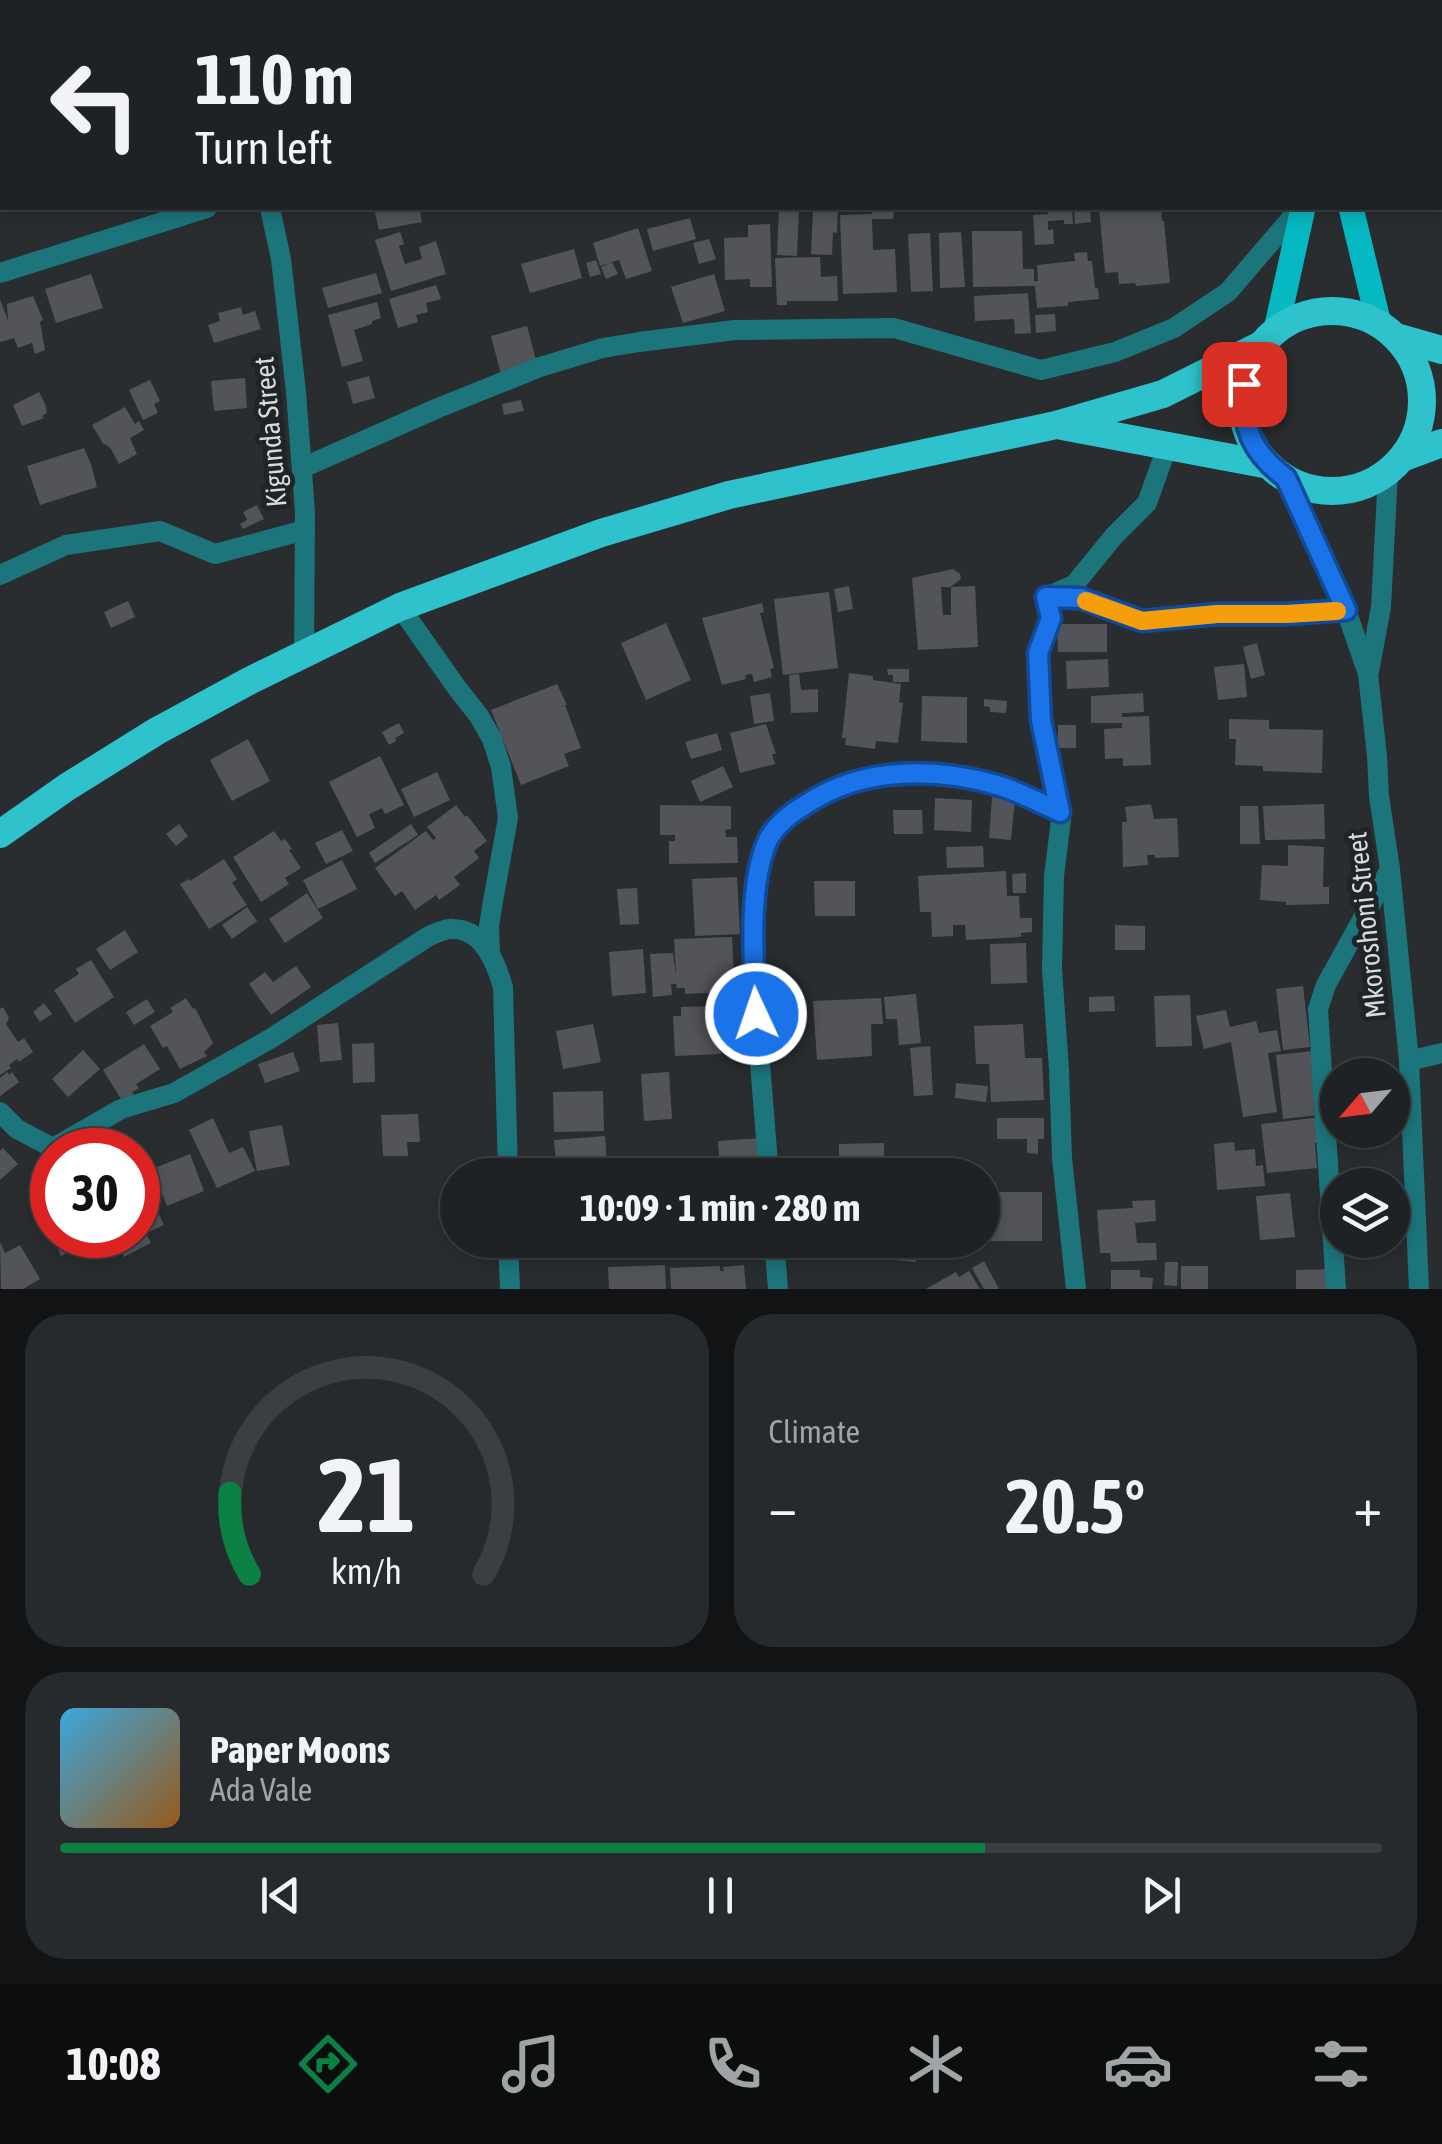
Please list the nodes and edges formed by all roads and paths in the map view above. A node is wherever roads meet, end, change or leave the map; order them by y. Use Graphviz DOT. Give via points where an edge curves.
graph roads {
  1 [pos="201,210"];
  2 [pos="270,210"];
  3 [pos="1299,210"];
  4 [pos="1301,210"];
  5 [pos="1353,210"];
  6 [pos="0,273"];
  7 [pos="1387,330"];
  8 [pos="1269,337"];
  9 [pos="1442,350"];
  10 [pos="1056,425"];
  11 [pos="1442,443"];
  12 [pos="1167,447"];
  13 [pos="1396,465"];
  14 [pos="302,468"];
  15 [pos="1277,472"];
  16 [pos="305,530"];
  17 [pos="0,575"];
  18 [pos="1046,597"];
  19 [pos="400,606"];
  20 [pos="1346,610"];
  21 [pos="304,654"];
  22 [pos="1368,674"];
  23 [pos="1060,812"];
  24 [pos="0,834"];
  25 [pos="1390,869"];
  26 [pos="490,953"];
  27 [pos="1442,1053"];
  28 [pos="1409,1058"];
  29 [pos="1410,1060"];
  30 [pos="1410,1083"];
  31 [pos="0,1112"];
  32 [pos="508,1158"];
  33 [pos="768,1158"];
  34 [pos="509,1258"];
  35 [pos="775,1258"];
  36 [pos="510,1289"];
  37 [pos="778,1289"];
  38 [pos="1076,1289"];
  39 [pos="1336,1289"];
  40 [pos="1419,1289"];
  1 -- 6 [label="street"];
  2 -- 14 [label="street, Kigunda Street"];
  3 -- 14 [label="street" via="1228,292 1174,328 1115,352 1040,370 894,328 735,330 639,342 540,367"];
  4 -- 8 [label="main road"];
  5 -- 7 [label="main road"];
  7 -- 8 [label="highway" via="1338,310 1295,318"];
  7 -- 9 [label="highway"];
  7 -- 13 [label="highway" via="1410,354 1422,396 1415,438"];
  8 -- 10 [label="highway" via="1163,394"];
  8 -- 15 [label="highway" via="1250,364 1242,406 1255,448"];
  10 -- 12 [label="highway"];
  10 -- 19 [label="highway" via="729,495 600,533"];
  11 -- 13 [label="highway"];
  12 -- 15 [label="highway"];
  12 -- 18 [label="street" via="1147,503 1074,585"];
  13 -- 15 [label="highway" via="1360,487 1327,492"];
  13 -- 22 [label="street, Mkoroshoni Street"];
  14 -- 16 [label="street, Kigunda Street"];
  15 -- 20 [label="street, Mkoroshoni Street"];
  16 -- 17 [label="street" via="215,554 160,531 66,545"];
  16 -- 21 [label="street, Kigunda Street"];
  18 -- 20 [label="street" via="1080,598 1142,621"];
  18 -- 23 [label="street" via="1051,618 1038,653 1041,720"];
  19 -- 21 [label="highway"];
  19 -- 26 [label="street" via="480,716 501,767 508,818"];
  20 -- 22 [label="street, Mkoroshoni Street"];
  21 -- 24 [label="highway" via="157,731"];
  22 -- 25 [label="street, Mkoroshoni Street"];
  23 -- 33 [label="street" via="999,785 891,773 842,783 778,825 759,875 754,920"];
  23 -- 38 [label="street" via="1052,969"];
  25 -- 28 [label="street, Mkoroshoni Street"];
  25 -- 39 [label="street" via="1318,1009"];
  26 -- 31 [label="street" via="462,930 430,936 270,1039 54,1148"];
  26 -- 32 [label="street" via="503,988"];
  27 -- 29 [label="street"];
  30 -- 40 [label="street, Mkoroshoni Street"];
  34 -- 36 [label="street"];
  35 -- 37 [label="street"];
}
